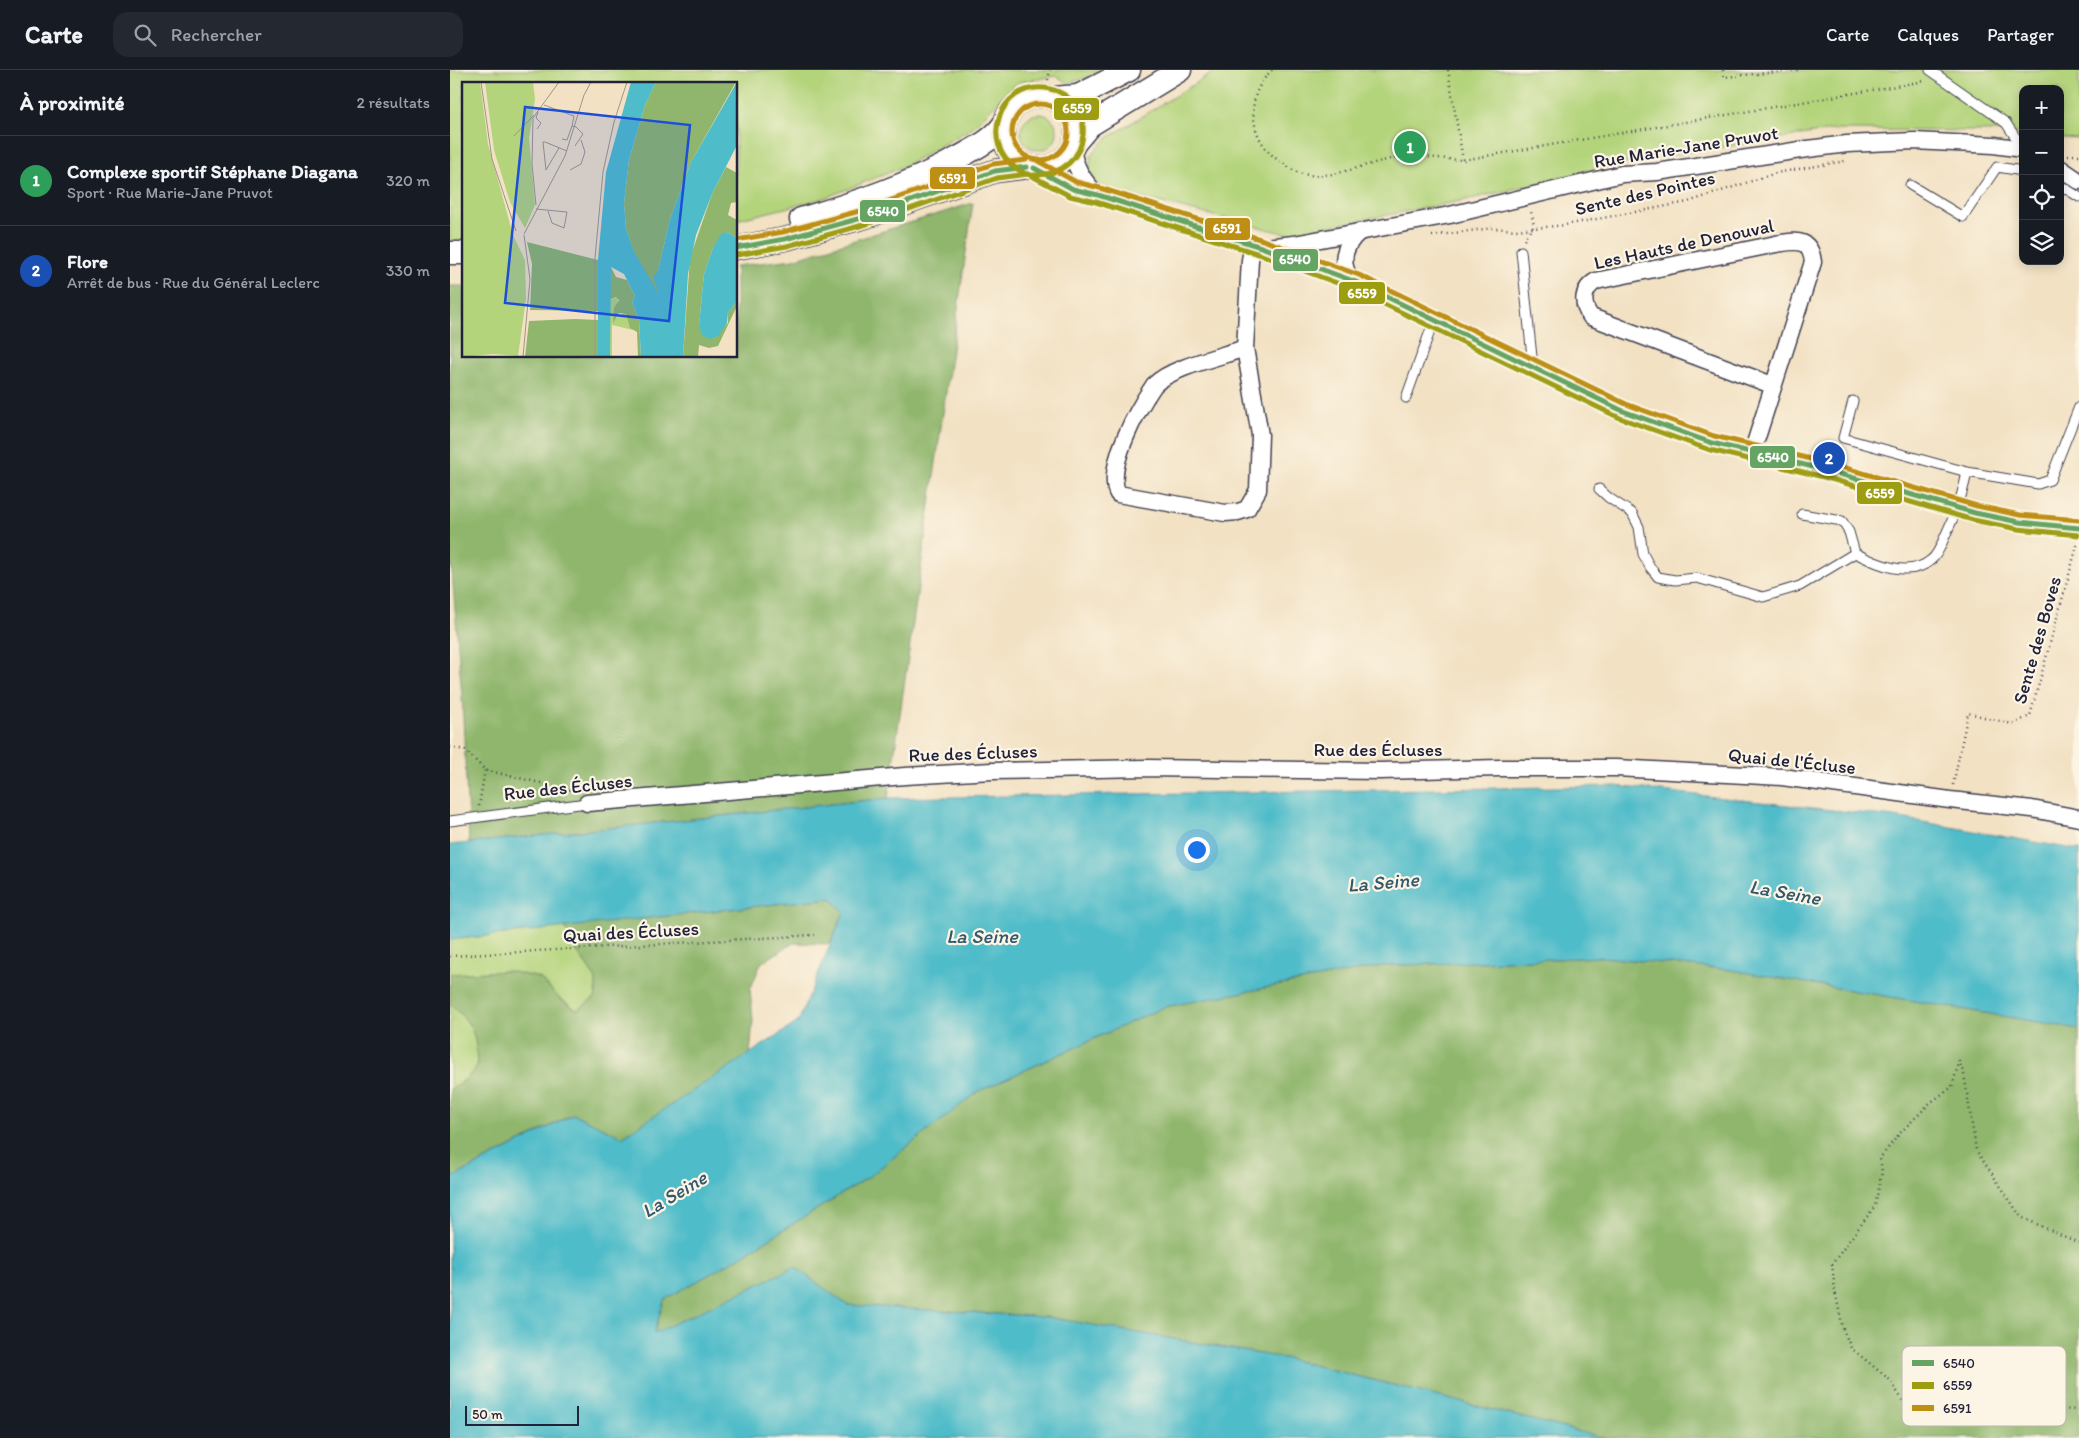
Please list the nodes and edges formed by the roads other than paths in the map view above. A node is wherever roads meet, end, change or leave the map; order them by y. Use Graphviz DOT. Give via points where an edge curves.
graph roads {
  1 [pos="1129,70"];
  2 [pos="1180,70"];
  3 [pos="1930,70"];
  4 [pos="1053,98"];
  5 [pos="1004,124"];
  6 [pos="2019,142"];
  7 [pos="1073,146"];
  8 [pos="2019,147"];
  9 [pos="1030,167"];
  10 [pos="2019,170"];
  11 [pos="2064,171"];
  12 [pos="2079,181"];
  13 [pos="1910,185"];
  14 [pos="2064,188"];
  15 [pos="1098,195"];
  16 [pos="2079,197"];
  17 [pos="1359,232"];
  18 [pos="738,235"];
  19 [pos="1257,246"];
  20 [pos="738,248"];
  21 [pos="1521,251"];
  22 [pos="1351,280"];
  23 [pos="1434,320"];
  24 [pos="1245,348"];
  25 [pos="1528,365"];
  26 [pos="1772,385"];
  27 [pos="1406,398"];
  28 [pos="1853,401"];
  29 [pos="2079,407"];
  30 [pos="1752,453"];
  31 [pos="1967,472"];
  32 [pos="1599,489"];
  33 [pos="1959,508"];
  34 [pos="1802,514"];
  35 [pos="2079,528"];
  36 [pos="1855,553"];
  37 [pos="1500,768"];
  38 [pos="583,798"];
  39 [pos="2079,818"];
  40 [pos="450,821"];
  1 -- 4 [label="main road" via="1078,96"];
  2 -- 7 [label="main road" via="1090,125"];
  3 -- 6 [label="lane" via="2006,123"];
  4 -- 5 [label="main road" via="1038,96 1022,100 1010,110"];
  4 -- 7 [label="main road" via="1072,115 1076,129"];
  5 -- 9 [label="main road" via="1008,150 1015,159"];
  5 -- 18 [label="main road" via="996,135 980,146 906,183 834,209"];
  7 -- 9 [label="main road" via="1064,160 1054,166"];
  7 -- 15 [label="street" via="1079,174"];
  8 -- 17 [label="street, Rue Marie-Jane Pruvot" via="1944,141 1847,144 1657,172 1622,174 1450,215"];
  9 -- 15 [label="street" via="1073,189"];
  9 -- 20 [label="main road" via="1000,170 865,217 785,239"];
  10 -- 13 [label="lane" via="1998,167 1963,217"];
  11 -- 12 [label="street"];
  14 -- 16 [label="lane"];
  15 -- 19 [label="street"];
  17 -- 19 [label="street, Rue Marie-Jane Pruvot" via="1294,244"];
  17 -- 22 [label="street" via="1351,238 1345,251 1345,267"];
  19 -- 22 [label="street"];
  19 -- 24 [label="street" via="1250,260"];
  21 -- 25 [label="lane" via="1532,357"];
  22 -- 23 [label="street"];
  23 -- 25 [label="street"];
  23 -- 27 [label="lane"];
  24 -- 24 [label="street" via="1260,434 1258,490 1247,509 1225,513 1118,494 1116,474 1127,430 1154,385 1174,373"];
  25 -- 30 [label="street" via="1671,429"];
  26 -- 26 [label="street, Les Hauts de Denouval" via="1813,262 1811,251 1803,243 1776,244 1596,281 1587,288 1585,307 1591,316"];
  26 -- 30 [label="street, Les Hauts de Denouval"];
  28 -- 31 [label="lane" via="1842,438"];
  29 -- 31 [label="lane" via="2050,480 2038,484"];
  30 -- 33 [label="street" via="1826,470"];
  31 -- 33 [label="lane"];
  32 -- 36 [label="lane" via="1632,513 1639,527 1643,554 1658,577 1675,580 1697,578 1763,597 1800,586"];
  33 -- 35 [label="street" via="2019,522"];
  33 -- 36 [label="lane" via="1938,552 1920,566 1892,567"];
  34 -- 36 [label="lane" via="1842,521"];
  37 -- 38 [label="street, Rue des Écluses" via="992,771"];
  37 -- 39 [label="street, Quai de l'Écluse" via="1616,768 1782,777"];
  38 -- 40 [label="lane, Rue des Écluses"];
}
